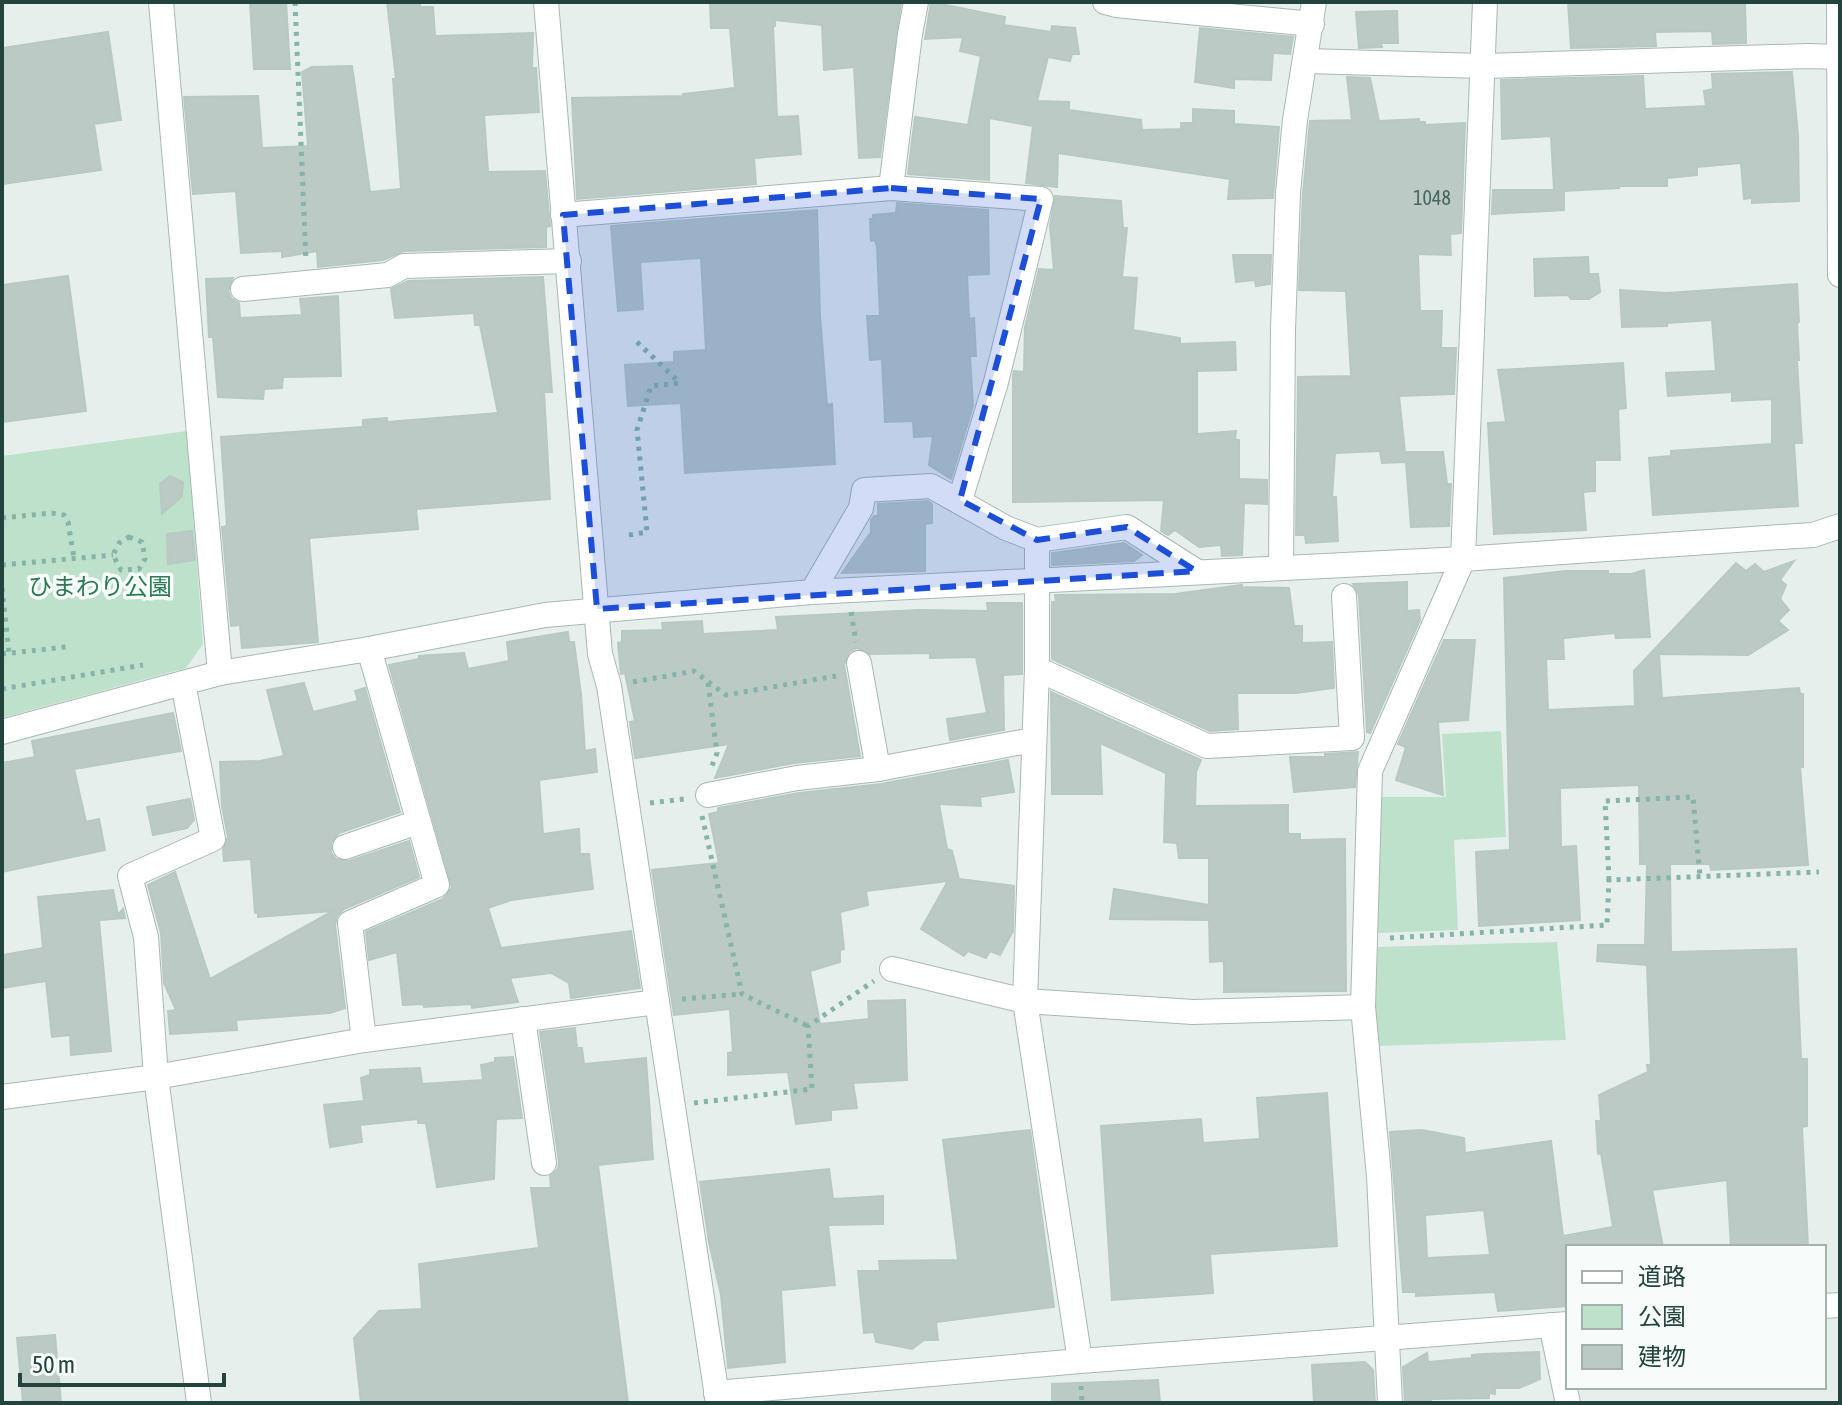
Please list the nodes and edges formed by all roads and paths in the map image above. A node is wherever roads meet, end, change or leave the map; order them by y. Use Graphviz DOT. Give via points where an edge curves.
graph roads {
  1 [pos="161,2"];
  2 [pos="295,2"];
  3 [pos="546,2"];
  4 [pos="916,2"];
  5 [pos="1105,2"];
  6 [pos="1485,2"];
  7 [pos="1839,2"];
  8 [pos="1313,13"];
  9 [pos="1840,57"];
  10 [pos="1306,61"];
  11 [pos="1483,66"];
  12 [pos="891,188"];
  13 [pos="563,215"];
  14 [pos="1840,225"];
  15 [pos="569,261"];
  16 [pos="1840,275"];
  17 [pos="307,283"];
  18 [pos="243,289"];
  19 [pos="637,342"];
  20 [pos="960,500"];
  21 [pos="2,518"];
  22 [pos="1840,526"];
  23 [pos="629,535"];
  24 [pos="1037,540"];
  25 [pos="113,555"];
  26 [pos="74,558"];
  27 [pos="1463,559"];
  28 [pos="2,565"];
  29 [pos="1281,567"];
  30 [pos="1196,571"];
  31 [pos="1038,580"];
  32 [pos="2,588"];
  33 [pos="812,592"];
  34 [pos="1344,596"];
  35 [pos="849,600"];
  36 [pos="597,609"];
  37 [pos="66,647"];
  38 [pos="369,649"];
  39 [pos="6,654"];
  40 [pos="151,663"];
  41 [pos="860,667"];
  42 [pos="1037,669"];
  43 [pos="220,673"];
  44 [pos="708,682"];
  45 [pos="183,683"];
  46 [pos="609,686"];
  47 [pos="2,689"];
  48 [pos="2,732"];
  49 [pos="1352,738"];
  50 [pos="1033,740"];
  51 [pos="1379,752"];
  52 [pos="878,769"];
  53 [pos="704,796"];
  54 [pos="627,806"];
  55 [pos="418,822"];
  56 [pos="345,847"];
  57 [pos="1819,872"];
  58 [pos="1700,877"];
  59 [pos="1609,880"];
  60 [pos="1365,940"];
  61 [pos="892,969"];
  62 [pos="742,994"];
  63 [pos="1025,1001"];
  64 [pos="657,1002"];
  65 [pos="1363,1007"];
  66 [pos="523,1019"];
  67 [pos="808,1026"];
  68 [pos="364,1040"];
  69 [pos="156,1077"];
  70 [pos="2,1097"];
  71 [pos="673,1106"];
  72 [pos="544,1163"];
  73 [pos="1560,1325"];
  74 [pos="1386,1339"];
  75 [pos="1080,1361"];
  76 [pos="1566,1384"];
  77 [pos="717,1398"];
  78 [pos="199,1403"];
  79 [pos="1390,1403"];
  1 -- 43 [label="street"];
  2 -- 17 [label="path"];
  3 -- 13 [label="street"];
  4 -- 12 [label="street"];
  5 -- 8 [label="street"];
  6 -- 11 [label="street"];
  7 -- 9 [label="street"];
  8 -- 10 [label="street"];
  9 -- 11 [label="street"];
  9 -- 14 [label="street"];
  10 -- 11 [label="street"];
  10 -- 29 [label="street" via="1288,193"];
  11 -- 27 [label="street"];
  12 -- 13 [label="street"];
  12 -- 20 [label="street" via="1041,199 996,382"];
  13 -- 15 [label="street"];
  14 -- 16 [label="street"];
  15 -- 17 [label="street" via="404,266 388,275"];
  15 -- 36 [label="street"];
  17 -- 18 [label="street"];
  19 -- 23 [label="path" via="680,383 651,386 637,430 647,532"];
  20 -- 24 [label="street"];
  20 -- 33 [label="street" via="931,486 864,490 861,508"];
  21 -- 26 [label="path" via="64,515"];
  22 -- 27 [label="street" via="1813,535"];
  24 -- 30 [label="street" via="1127,527"];
  24 -- 31 [label="street"];
  25 -- 25 [label="path" via="129,537 142,542 145,551 139,569 121,570"];
  25 -- 26 [label="path"];
  26 -- 28 [label="path"];
  27 -- 29 [label="street"];
  27 -- 51 [label="street"];
  29 -- 30 [label="street"];
  30 -- 31 [label="street"];
  31 -- 33 [label="street"];
  31 -- 42 [label="street"];
  32 -- 39 [label="path"];
  33 -- 36 [label="street"];
  34 -- 49 [label="street"];
  35 -- 41 [label="path"];
  36 -- 38 [label="street"];
  36 -- 46 [label="street"];
  37 -- 39 [label="path"];
  38 -- 43 [label="street"];
  38 -- 55 [label="street"];
  40 -- 47 [label="path"];
  41 -- 44 [label="path" via="726,695"];
  41 -- 52 [label="street"];
  42 -- 49 [label="street" via="1207,746"];
  42 -- 50 [label="street"];
  43 -- 45 [label="street"];
  44 -- 46 [label="path" via="694,671"];
  44 -- 53 [label="path" via="717,753"];
  45 -- 48 [label="street"];
  45 -- 69 [label="street" via="213,839 130,876 146,937"];
  46 -- 54 [label="street"];
  49 -- 51 [label="street"];
  50 -- 52 [label="street"];
  50 -- 63 [label="street"];
  51 -- 60 [label="street" via="1370,771"];
  52 -- 53 [label="street"];
  53 -- 54 [label="path"];
  53 -- 62 [label="path"];
  54 -- 64 [label="street"];
  55 -- 56 [label="street"];
  55 -- 68 [label="street" via="437,885 350,923"];
  57 -- 58 [label="path"];
  58 -- 59 [label="path"];
  58 -- 59 [label="path" via="1693,797 1605,801"];
  59 -- 60 [label="path" via="1607,925"];
  60 -- 65 [label="street"];
  61 -- 63 [label="street"];
  61 -- 67 [label="path"];
  62 -- 64 [label="path"];
  62 -- 67 [label="path"];
  63 -- 65 [label="street" via="1193,1012"];
  63 -- 75 [label="street"];
  64 -- 66 [label="street"];
  64 -- 71 [label="street"];
  65 -- 74 [label="street" via="1379,1176"];
  66 -- 68 [label="street"];
  66 -- 72 [label="street"];
  67 -- 71 [label="path" via="812,1089"];
  68 -- 69 [label="street"];
  69 -- 70 [label="street"];
  69 -- 78 [label="street"];
  71 -- 77 [label="street"];
  73 -- 74 [label="street"];
  73 -- 76 [label="street"];
  74 -- 75 [label="street"];
  74 -- 79 [label="street"];
  75 -- 77 [label="street"];
}
